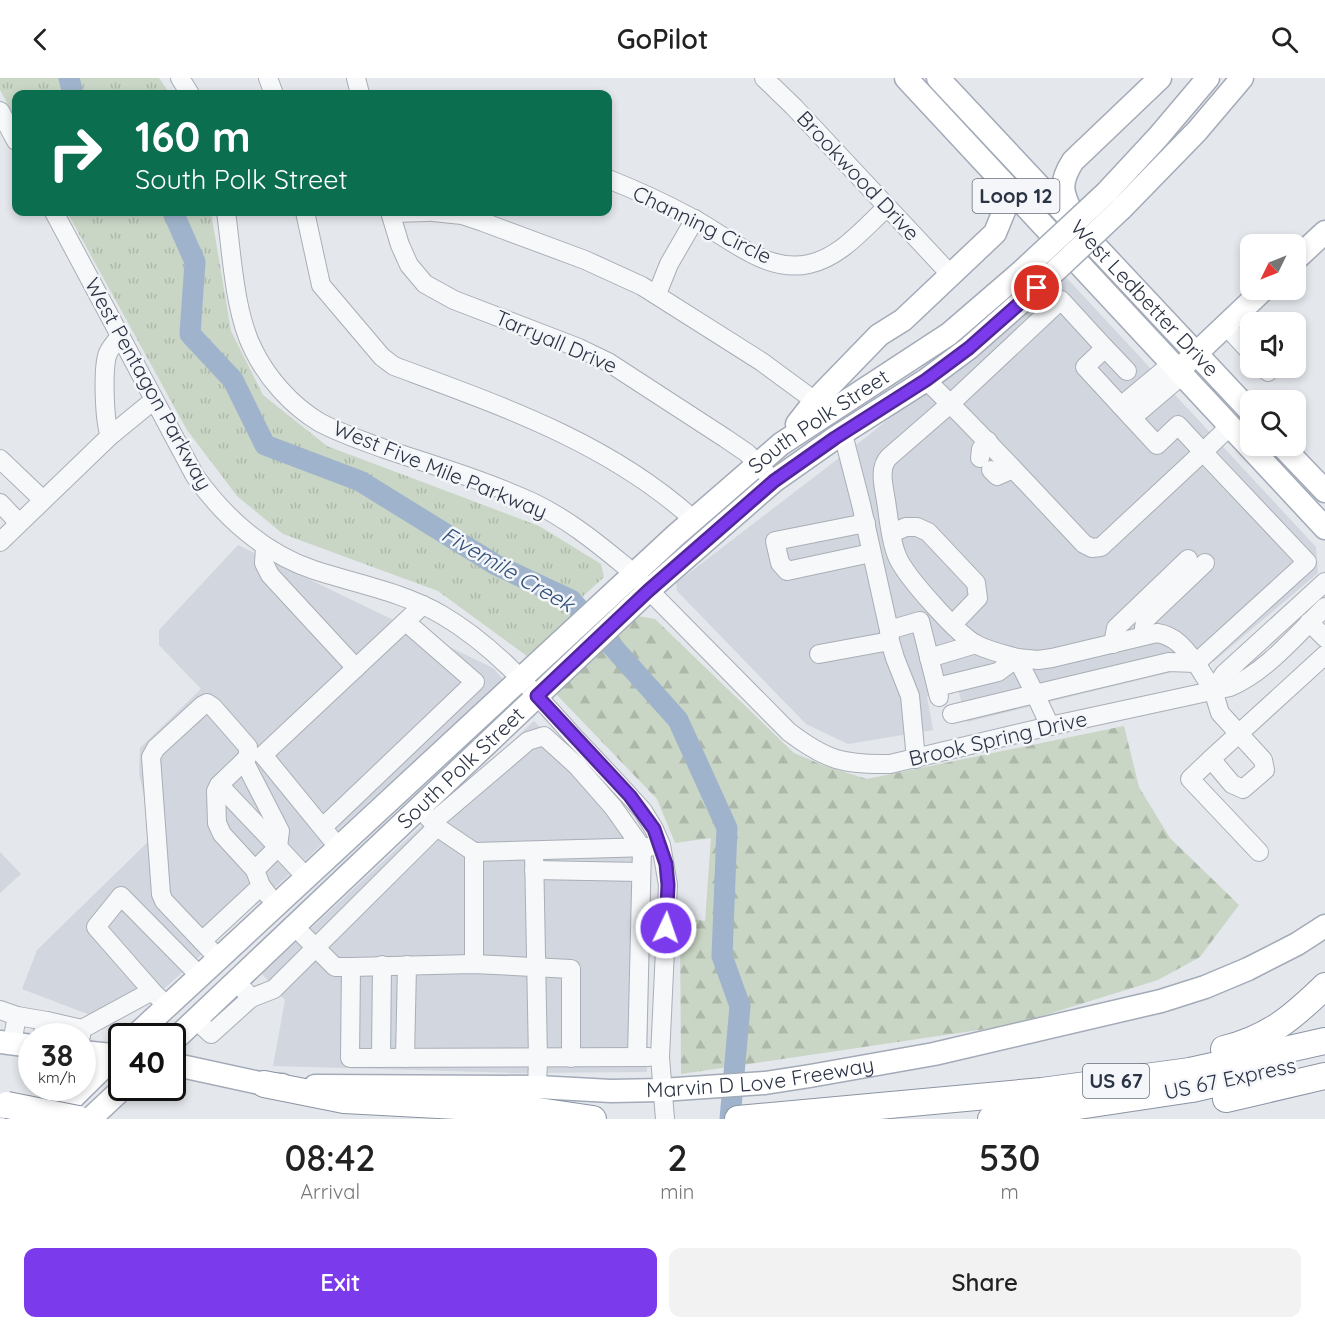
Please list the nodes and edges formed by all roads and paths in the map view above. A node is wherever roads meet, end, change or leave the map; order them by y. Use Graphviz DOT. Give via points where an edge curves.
graph roads {
  1 [pos="764,78"];
  2 [pos="906,78"];
  3 [pos="938,78"];
  4 [pos="1160,78"];
  5 [pos="1192,78"];
  6 [pos="1208,78"];
  7 [pos="1238,79"];
  8 [pos="1175,116"];
  9 [pos="1014,159"];
  10 [pos="1072,161"];
  11 [pos="996,175"];
  12 [pos="612,181"];
  13 [pos="1113,201"];
  14 [pos="887,207"];
  15 [pos="56,216"];
  16 [pos="227,216"];
  17 [pos="306,216"];
  18 [pos="391,216"];
  19 [pos="465,216"];
  20 [pos="695,219"];
  21 [pos="1325,232"];
  22 [pos="995,233"];
  23 [pos="1084,234"];
  24 [pos="1052,235"];
  25 [pos="1306,250"];
  26 [pos="951,275"];
  27 [pos="1029,280"];
  28 [pos="657,294"];
  29 [pos="1252,300"];
  30 [pos="903,320"];
  31 [pos="1225,325"];
  32 [pos="120,336"];
  33 [pos="1240,341"];
  34 [pos="1105,348"];
  35 [pos="1196,353"];
  36 [pos="912,359"];
  37 [pos="1178,370"];
  38 [pos="1126,371"];
  39 [pos="926,380"];
  40 [pos="154,399"];
  41 [pos="1240,400"];
  42 [pos="816,401"];
  43 [pos="950,404"];
  44 [pos="1127,412"];
  45 [pos="1230,426"];
  46 [pos="843,434"];
  47 [pos="110,436"];
  48 [pos="781,444"];
  49 [pos="1203,452"];
  50 [pos="986,456"];
  51 [pos="1292,456"];
  52 [pos="0,459"];
  53 [pos="757,463"];
  54 [pos="1013,469"];
  55 [pos="774,481"];
  56 [pos="1325,491"];
  57 [pos="43,500"];
  58 [pos="0,502"];
  59 [pos="693,519"];
  60 [pos="19,523"];
  61 [pos="866,523"];
  62 [pos="1325,528"];
  63 [pos="892,533"];
  64 [pos="0,542"];
  65 [pos="266,546"];
  66 [pos="871,553"];
  67 [pos="1325,582"];
  68 [pos="641,583"];
  69 [pos="423,605"];
  70 [pos="1325,607"];
  71 [pos="938,608"];
  72 [pos="920,621"];
  73 [pos="406,622"];
  74 [pos="1309,622"];
  75 [pos="953,624"];
  76 [pos="890,635"];
  77 [pos="1143,636"];
  78 [pos="1325,638"];
  79 [pos="976,644"];
  80 [pos="1113,644"];
  81 [pos="819,654"];
  82 [pos="1325,655"];
  83 [pos="562,657"];
  84 [pos="930,658"];
  85 [pos="1017,658"];
  86 [pos="1196,663"];
  87 [pos="356,668"];
  88 [pos="530,688"];
  89 [pos="1213,690"];
  90 [pos="1035,694"];
  91 [pos="952,714"];
  92 [pos="557,717"];
  93 [pos="511,721"];
  94 [pos="1050,726"];
  95 [pos="789,732"];
  96 [pos="1239,733"];
  97 [pos="536,738"];
  98 [pos="470,759"];
  99 [pos="916,759"];
  100 [pos="1211,759"];
  101 [pos="584,761"];
  102 [pos="244,762"];
  103 [pos="382,770"];
  104 [pos="487,776"];
  105 [pos="219,785"];
  106 [pos="401,791"];
  107 [pos="430,819"];
  108 [pos="322,827"];
  109 [pos="661,845"];
  110 [pos="278,847"];
  111 [pos="339,848"];
  112 [pos="642,848"];
  113 [pos="534,851"];
  114 [pos="474,852"];
  115 [pos="1258,852"];
  116 [pos="534,870"];
  117 [pos="641,872"];
  118 [pos="258,878"];
  119 [pos="307,878"];
  120 [pos="277,906"];
  121 [pos="237,908"];
  122 [pos="254,926"];
  123 [pos="1325,926"];
  124 [pos="295,927"];
  125 [pos="202,941"];
  126 [pos="315,947"];
  127 [pos="219,959"];
  128 [pos="259,961"];
  129 [pos="474,964"];
  130 [pos="382,965"];
  131 [pos="407,965"];
  132 [pos="536,966"];
  133 [pos="351,967"];
  134 [pos="200,976"];
  135 [pos="280,983"];
  136 [pos="1325,986"];
  137 [pos="244,990"];
  138 [pos="165,999"];
  139 [pos="9,1012"];
  140 [pos="196,1020"];
  141 [pos="32,1023"];
  142 [pos="146,1023"];
  143 [pos="96,1027"];
  144 [pos="186,1029"];
  145 [pos="1325,1041"];
  146 [pos="14,1044"];
  147 [pos="660,1056"];
  148 [pos="637,1057"];
  149 [pos="381,1058"];
  150 [pos="405,1058"];
  151 [pos="571,1058"];
  152 [pos="1325,1058"];
  153 [pos="350,1059"];
  154 [pos="538,1059"];
  155 [pos="108,1065"];
  156 [pos="186,1067"];
  157 [pos="1325,1076"];
  158 [pos="264,1084"];
  159 [pos="349,1087"];
  160 [pos="537,1087"];
  161 [pos="662,1090"];
  162 [pos="1042,1091"];
  163 [pos="109,1101"];
  164 [pos="2,1104"];
  165 [pos="51,1119"];
  166 [pos="78,1119"];
  167 [pos="90,1119"];
  168 [pos="593,1119"];
  169 [pos="665,1119"];
  170 [pos="738,1119"];
  171 [pos="992,1119"];
  172 [pos="1113,1119"];
  1 -- 14 [label="street, Brookwood Drive"];
  2 -- 11 [label="main road, West Ledbetter Drive / Loop 12"];
  3 -- 9 [label="main road, West Ledbetter Drive / Loop 12"];
  4 -- 10 [label="main road"];
  5 -- 8 [label="main road"];
  6 -- 8 [label="main road, South Polk Street"];
  7 -- 13 [label="main road, South Polk Street" via="1197,131"];
  8 -- 13 [label="main road, South Polk Street" via="1135,164"];
  9 -- 10 [label="main road" via="1030,167 1051,168"];
  9 -- 23 [label="main road, West Ledbetter Drive / Loop 12"];
  10 -- 23 [label="main road" via="1063,180 1063,193"];
  11 -- 22 [label="main road" via="1004,211"];
  11 -- 24 [label="main road, West Ledbetter Drive / Loop 12"];
  12 -- 20 [label="street, Channing Circle"];
  13 -- 27 [label="main road, South Polk Street, bridge"];
  14 -- 20 [label="street, Channing Circle" via="831,256 808,264 764,260"];
  14 -- 26 [label="street, Brookwood Drive"];
  15 -- 32 [label="street, West Pentagon Parkway"];
  16 -- 68 [label="street, West Five Mile Parkway" via="246,332 260,363 285,395 319,422 344,434 532,503 596,542"];
  17 -- 59 [label="street" via="321,285 382,357 394,366 527,416 612,459"];
  18 -- 53 [label="street, Tarryall Drive" via="409,265 425,284 454,300 608,362 726,438"];
  19 -- 28 [label="street" via="585,260"];
  20 -- 28 [label="street"];
  21 -- 25 [label="main road"];
  22 -- 24 [label="main road" via="1017,226 1033,227"];
  22 -- 26 [label="main road"];
  23 -- 35 [label="main road, West Ledbetter Drive / Loop 12"];
  24 -- 37 [label="main road, West Ledbetter Drive / Loop 12"];
  26 -- 30 [label="main road"];
  27 -- 36 [label="main road, South Polk Street"];
  27 -- 39 [label="main road, South Polk Street" via="969,348"];
  28 -- 42 [label="street"];
  29 -- 31 [label="main road"];
  30 -- 36 [label="main road" via="897,328 898,336"];
  30 -- 42 [label="main road" via="879,335"];
  31 -- 33 [label="street"];
  31 -- 35 [label="main road"];
  32 -- 40 [label="street, West Pentagon Parkway"];
  32 -- 47 [label="street" via="106,357 105,413"];
  34 -- 38 [label="street"];
  34 -- 43 [label="street" via="1061,300"];
  34 -- 44 [label="street" via="1085,367"];
  35 -- 37 [label="main road"];
  35 -- 41 [label="main road, West Ledbetter Drive / Loop 12"];
  36 -- 39 [label="main road"];
  36 -- 48 [label="main road, South Polk Street"];
  37 -- 44 [label="street" via="1173,383"];
  37 -- 45 [label="main road, West Ledbetter Drive / Loop 12"];
  39 -- 43 [label="street"];
  39 -- 46 [label="main road, South Polk Street"];
  40 -- 47 [label="street"];
  40 -- 65 [label="street, West Pentagon Parkway" via="209,496"];
  42 -- 48 [label="main road"];
  43 -- 50 [label="street"];
  43 -- 63 [label="street" via="884,461 882,475"];
  44 -- 49 [label="street" via="1157,445 1178,425"];
  45 -- 49 [label="street"];
  45 -- 62 [label="main road, West Ledbetter Drive / Loop 12"];
  46 -- 55 [label="main road, South Polk Street"];
  46 -- 61 [label="street"];
  47 -- 57 [label="street"];
  48 -- 53 [label="main road, South Polk Street"];
  49 -- 54 [label="street" via="1101,547 1092,548"];
  49 -- 86 [label="street" via="1306,562"];
  50 -- 54 [label="street"];
  50 -- 54 [label="street" via="997,476"];
  51 -- 56 [label="main road"];
  52 -- 57 [label="street"];
  53 -- 55 [label="street, Tarryall Drive"];
  53 -- 59 [label="main road, South Polk Street"];
  55 -- 68 [label="main road, South Polk Street"];
  57 -- 60 [label="street"];
  58 -- 60 [label="street"];
  59 -- 68 [label="main road, South Polk Street"];
  60 -- 64 [label="street"];
  61 -- 66 [label="street"];
  61 -- 66 [label="street" via="775,541 780,563 787,571"];
  63 -- 71 [label="street" via="904,570"];
  63 -- 75 [label="street" via="906,527 928,532 976,583 978,598"];
  65 -- 69 [label="street, West Pentagon Parkway" via="312,569"];
  65 -- 87 [label="street" via="264,563 270,574"];
  66 -- 76 [label="street"];
  67 -- 89 [label="street" via="1224,675"];
  68 -- 83 [label="main road, South Polk Street" via="628,611"];
  68 -- 83 [label="main road, South Polk Street" via="612,594"];
  68 -- 95 [label="street, West Five Mile Parkway"];
  69 -- 73 [label="street"];
  69 -- 88 [label="street, West Pentagon Parkway" via="477,638"];
  70 -- 74 [label="street, Brook Spring Drive"];
  71 -- 72 [label="street"];
  71 -- 75 [label="street"];
  72 -- 76 [label="street"];
  72 -- 84 [label="street"];
  73 -- 87 [label="street"];
  73 -- 103 [label="street" via="475,682"];
  74 -- 78 [label="street"];
  74 -- 89 [label="street, Brook Spring Drive" via="1247,680"];
  75 -- 79 [label="street"];
  76 -- 81 [label="street"];
  76 -- 99 [label="street" via="910,696"];
  77 -- 80 [label="street"];
  77 -- 80 [label="street" via="1145,620 1196,561 1116,628"];
  77 -- 86 [label="street" via="1165,634"];
  79 -- 84 [label="street"];
  79 -- 85 [label="street"];
  80 -- 85 [label="street" via="1052,658"];
  82 -- 96 [label="street"];
  83 -- 88 [label="main road, South Polk Street"];
  84 -- 85 [label="street" via="938,692 998,672"];
  85 -- 90 [label="street"];
  86 -- 89 [label="street"];
  86 -- 90 [label="street" via="1169,662"];
  87 -- 108 [label="street" via="263,755"];
  88 -- 92 [label="street, West Pentagon Parkway"];
  88 -- 93 [label="main road, South Polk Street"];
  88 -- 106 [label="main road, South Polk Street"];
  89 -- 94 [label="street, Brook Spring Drive"];
  89 -- 96 [label="street" via="1220,713"];
  90 -- 91 [label="street"];
  90 -- 94 [label="street"];
  92 -- 97 [label="street"];
  92 -- 101 [label="street, West Pentagon Parkway"];
  93 -- 97 [label="street"];
  93 -- 98 [label="main road, South Polk Street"];
  94 -- 99 [label="street, Brook Spring Drive"];
  95 -- 99 [label="street, Brook Spring Drive" via="815,751 841,761 865,765"];
  96 -- 100 [label="street"];
  96 -- 100 [label="street" via="1263,760 1265,770 1243,789 1232,784"];
  97 -- 101 [label="street"];
  97 -- 104 [label="street"];
  98 -- 104 [label="street"];
  98 -- 107 [label="main road, South Polk Street"];
  100 -- 115 [label="street" via="1190,779"];
  101 -- 109 [label="street, West Pentagon Parkway" via="643,812"];
  101 -- 112 [label="street"];
  102 -- 105 [label="street"];
  102 -- 110 [label="street" via="280,831"];
  102 -- 125 [label="street" via="248,747 207,703 156,748 151,757 161,894"];
  103 -- 106 [label="street"];
  103 -- 108 [label="street"];
  104 -- 107 [label="street"];
  105 -- 110 [label="street"];
  105 -- 118 [label="street" via="215,798 219,829"];
  106 -- 107 [label="main road"];
  106 -- 111 [label="main road, South Polk Street"];
  107 -- 114 [label="street"];
  107 -- 124 [label="main road, South Polk Street"];
  107 -- 126 [label="street"];
  108 -- 111 [label="street"];
  109 -- 112 [label="street"];
  109 -- 147 [label="street, West Pentagon Parkway" via="668,885"];
  110 -- 118 [label="street"];
  110 -- 119 [label="street"];
  111 -- 119 [label="main road, South Polk Street"];
  112 -- 113 [label="street"];
  112 -- 117 [label="street"];
  113 -- 114 [label="street"];
  113 -- 116 [label="street"];
  114 -- 129 [label="street"];
  116 -- 117 [label="street"];
  116 -- 132 [label="street"];
  117 -- 148 [label="street"];
  118 -- 120 [label="street"];
  118 -- 121 [label="street"];
  119 -- 120 [label="main road, South Polk Street"];
  120 -- 122 [label="main road, South Polk Street"];
  120 -- 124 [label="main road"];
  121 -- 122 [label="street"];
  121 -- 125 [label="street"];
  122 -- 127 [label="main road, South Polk Street"];
  123 -- 161 [label="main road, Marvin D Love Freeway" via="1248,969 1161,1001 810,1077"];
  124 -- 126 [label="street"];
  124 -- 128 [label="main road, South Polk Street"];
  125 -- 127 [label="street"];
  126 -- 133 [label="street" via="335,967"];
  126 -- 135 [label="street"];
  127 -- 134 [label="main road, South Polk Street"];
  128 -- 135 [label="street"];
  128 -- 137 [label="main road, South Polk Street"];
  129 -- 131 [label="street"];
  129 -- 132 [label="street"];
  130 -- 131 [label="street"];
  130 -- 133 [label="street"];
  130 -- 149 [label="street"];
  131 -- 150 [label="street"];
  132 -- 151 [label="street" via="571,969"];
  132 -- 154 [label="street"];
  133 -- 153 [label="street"];
  134 -- 138 [label="main road, South Polk Street"];
  134 -- 138 [label="street" via="121,896 96,927"];
  135 -- 137 [label="street" via="274,989"];
  136 -- 162 [label="highway" via="1285,1023 1255,1040"];
  137 -- 140 [label="main road, South Polk Street"];
  138 -- 140 [label="main road"];
  138 -- 142 [label="main road, South Polk Street"];
  138 -- 143 [label="street"];
  139 -- 141 [label="street"];
  139 -- 146 [label="street"];
  140 -- 144 [label="main road, South Polk Street"];
  145 -- 162 [label="highway, Marvin D Love Freeway / US 67" via="1190,1071"];
  147 -- 148 [label="street"];
  147 -- 161 [label="street, West Pentagon Parkway"];
  148 -- 151 [label="street"];
  149 -- 150 [label="street"];
  149 -- 153 [label="street"];
  150 -- 154 [label="street"];
  151 -- 154 [label="street"];
  152 -- 171 [label="highway, US 67 Express" via="1192,1089"];
  153 -- 159 [label="street"];
  154 -- 160 [label="street"];
  155 -- 165 [label="main road"];
  156 -- 158 [label="main road, Marvin D Love Freeway"];
  157 -- 172 [label="highway, US 67"];
  158 -- 159 [label="main road, Marvin D Love Freeway"];
  158 -- 168 [label="highway" via="344,1100 532,1110"];
  159 -- 160 [label="main road, Marvin D Love Freeway"];
  160 -- 161 [label="main road, Marvin D Love Freeway"];
  161 -- 169 [label="street, West Pentagon Parkway"];
  162 -- 170 [label="highway, Marvin D Love Freeway / US 67"];
  163 -- 167 [label="main road"];
  164 -- 166 [label="highway, bridge"];
}
